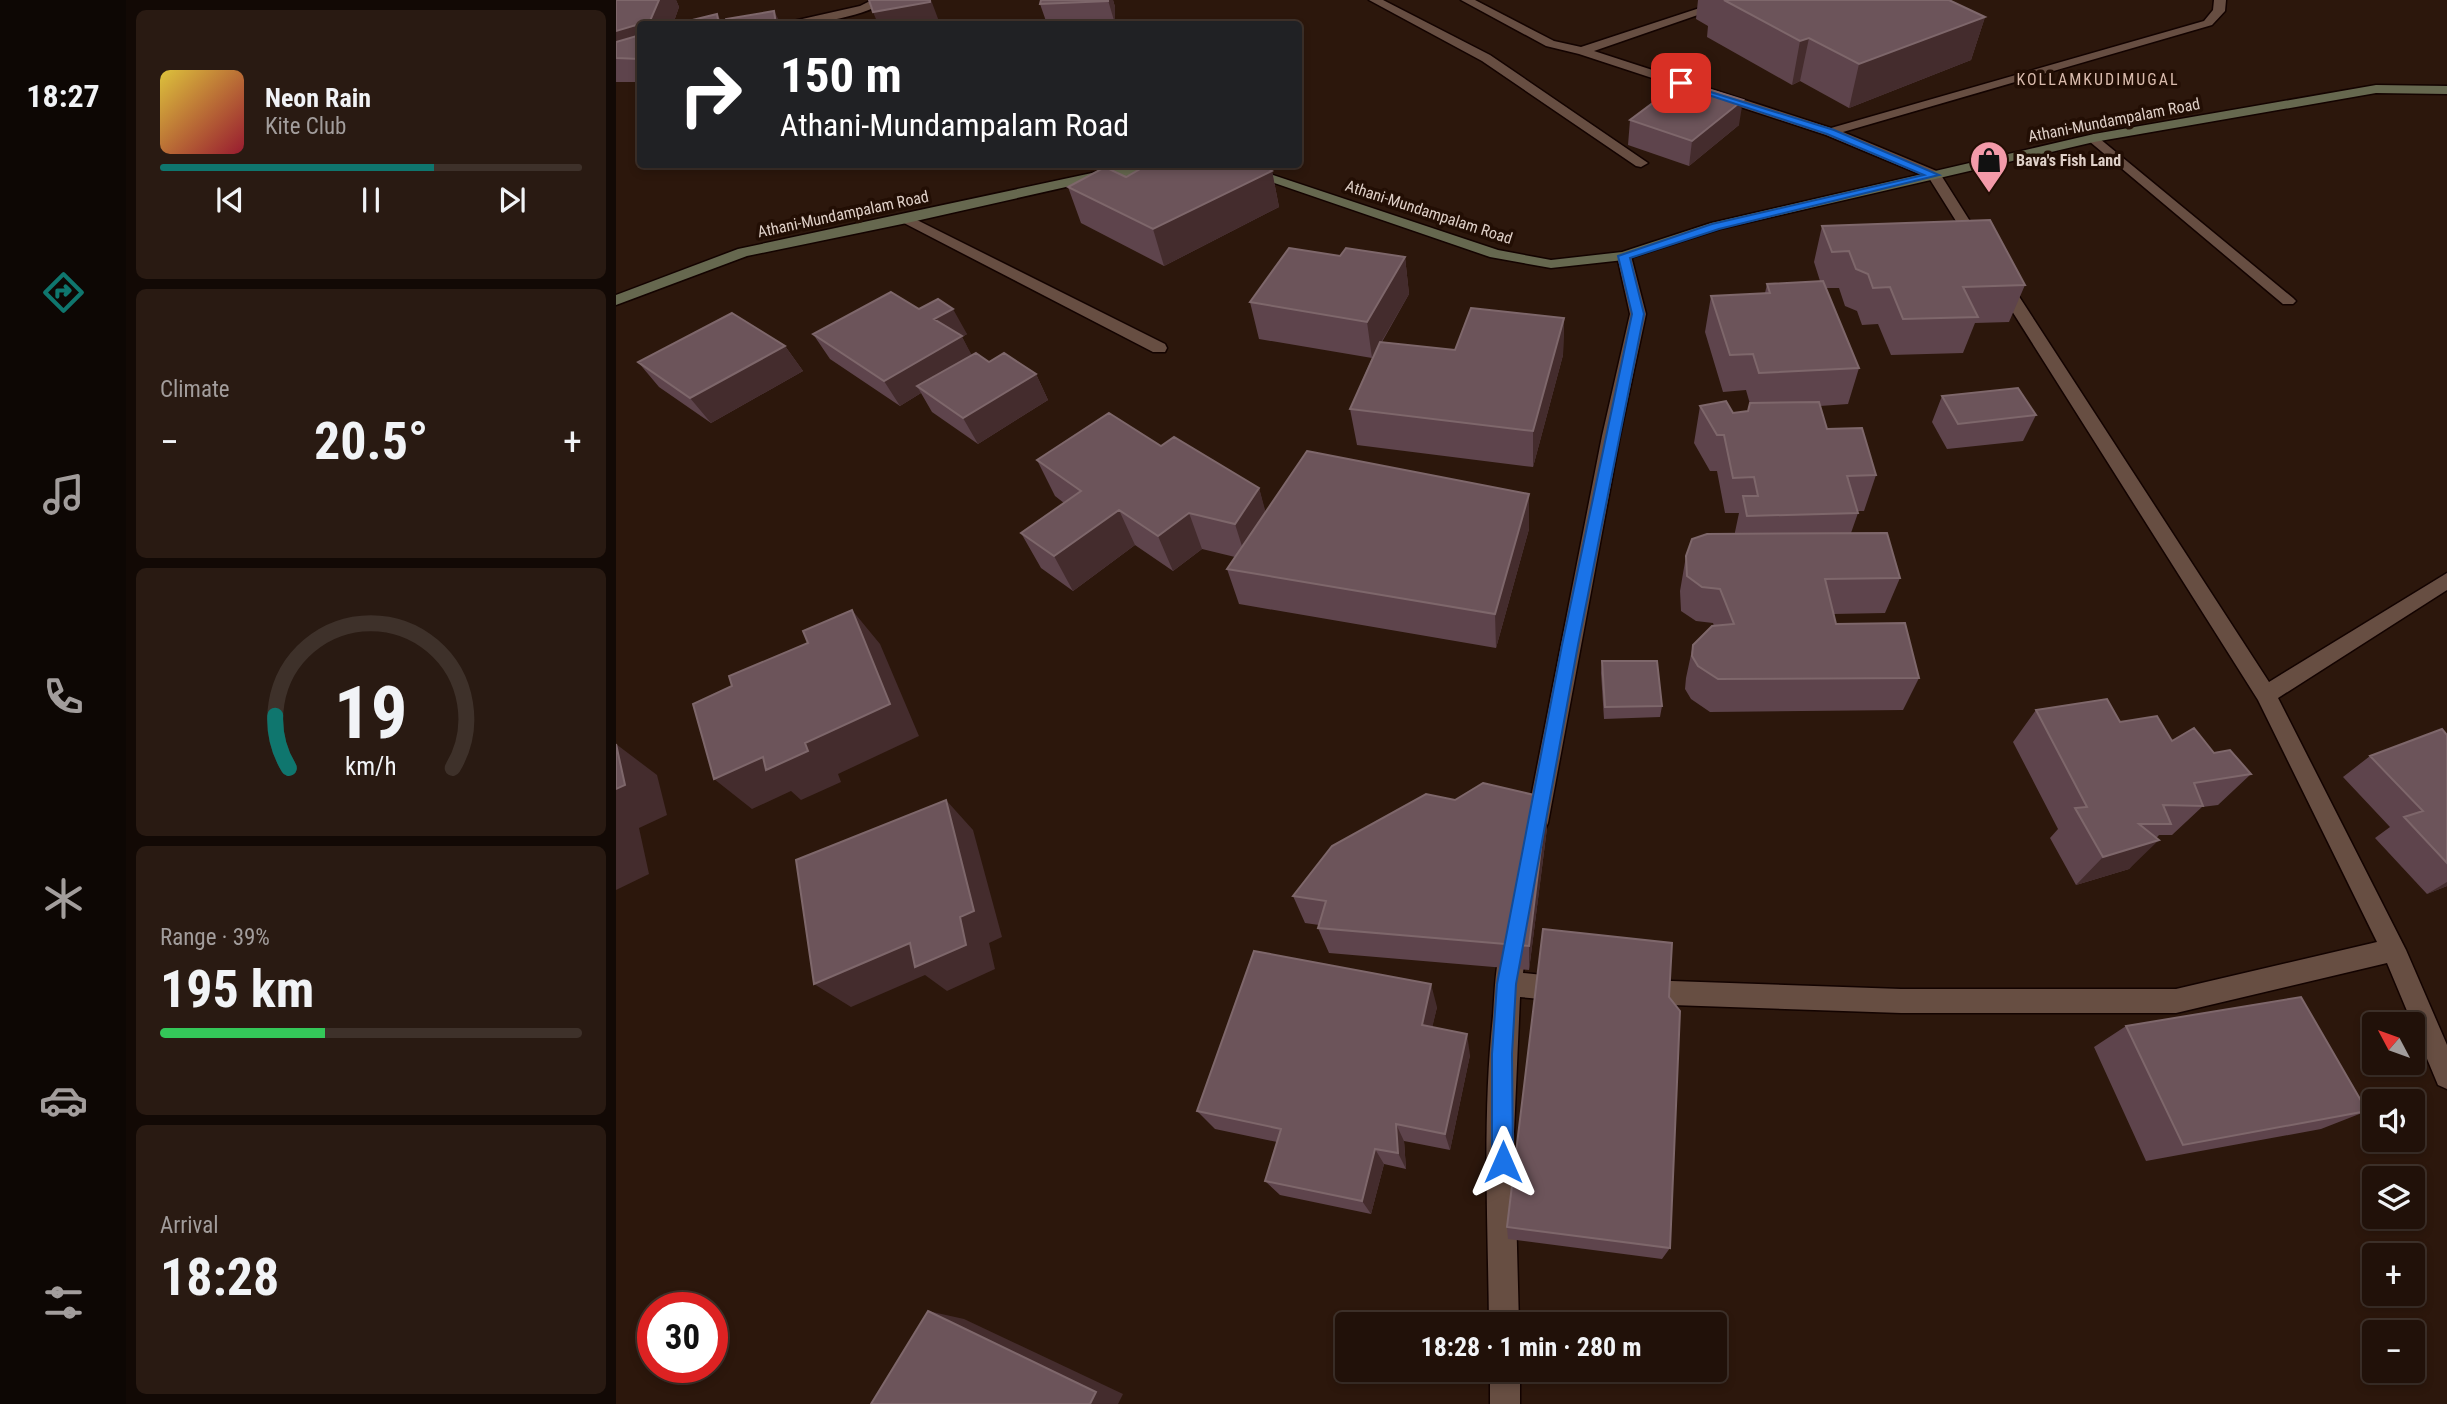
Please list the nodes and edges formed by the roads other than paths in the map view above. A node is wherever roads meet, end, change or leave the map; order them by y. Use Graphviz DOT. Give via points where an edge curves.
graph roads {
  1 [pos="881,0"];
  2 [pos="1375,0"];
  3 [pos="1455,0"];
  4 [pos="1735,0"];
  5 [pos="2220,0"];
  6 [pos="1470,2"];
  7 [pos="801,21"];
  8 [pos="1582,51"];
  9 [pos="2447,90"];
  10 [pos="1830,132"];
  11 [pos="2094,138"];
  12 [pos="1642,163"];
  13 [pos="1166,168"];
  14 [pos="1237,168"];
  15 [pos="1934,175"];
  16 [pos="907,219"];
  17 [pos="1624,256"];
  18 [pos="616,300"];
  19 [pos="2288,301"];
  20 [pos="1158,348"];
  21 [pos="2447,580"];
  22 [pos="2266,695"];
  23 [pos="1532,848"];
  24 [pos="1520,916"];
  25 [pos="2395,950"];
  26 [pos="1507,984"];
  27 [pos="1580,989"];
  28 [pos="1622,991"];
  29 [pos="2447,1076"];
  30 [pos="1504,1312"];
  31 [pos="1505,1382"];
  32 [pos="1505,1404"];
  1 -- 7 [label="street" via="863,9"];
  2 -- 12 [label="street" via="1486,58"];
  3 -- 6 [label="street"];
  4 -- 8 [label="street"];
  5 -- 10 [label="street" via="2208,23"];
  6 -- 8 [label="street" via="1550,44"];
  8 -- 10 [label="street"];
  9 -- 11 [label="street, Athani-Mundampalam Road" via="2376,89"];
  10 -- 15 [label="street"];
  11 -- 15 [label="street, Athani-Mundampalam Road"];
  11 -- 19 [label="street"];
  13 -- 16 [label="street, Athani-Mundampalam Road" via="1106,174"];
  14 -- 17 [label="street, Athani-Mundampalam Road" via="1495,254 1551,264"];
  15 -- 17 [label="street, Athani-Mundampalam Road" via="1716,226"];
  15 -- 22 [label="street"];
  16 -- 18 [label="street, Athani-Mundampalam Road" via="743,252"];
  16 -- 20 [label="street"];
  17 -- 23 [label="street" via="1638,314"];
  21 -- 22 [label="street"];
  22 -- 25 [label="street"];
  24 -- 26 [label="street"];
  25 -- 28 [label="street" via="2176,1001 1900,1001"];
  25 -- 29 [label="street"];
  26 -- 27 [label="street"];
  26 -- 30 [label="street" via="1502,1054"];
  31 -- 32 [label="street"];
}
